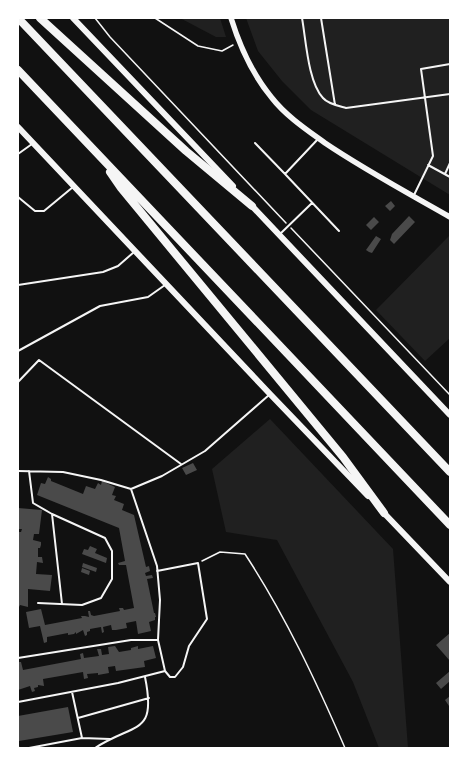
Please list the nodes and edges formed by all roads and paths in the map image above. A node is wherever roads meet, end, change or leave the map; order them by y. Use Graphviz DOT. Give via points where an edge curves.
graph roads {
  1 [pos="18,18"];
  2 [pos="40,18"];
  3 [pos="73,18"];
  4 [pos="95,18"];
  5 [pos="156,18"];
  6 [pos="231,18"];
  7 [pos="302,18"];
  8 [pos="321,18"];
  9 [pos="238,43"];
  10 [pos="450,64"];
  11 [pos="18,70"];
  12 [pos="450,94"];
  13 [pos="424,97"];
  14 [pos="335,105"];
  15 [pos="18,127"];
  16 [pos="319,138"];
  17 [pos="34,143"];
  18 [pos="255,143"];
  19 [pos="18,154"];
  20 [pos="99,155"];
  21 [pos="450,163"];
  22 [pos="428,165"];
  23 [pos="285,174"];
  24 [pos="444,174"];
  25 [pos="450,177"];
  26 [pos="74,186"];
  27 [pos="413,196"];
  28 [pos="18,197"];
  29 [pos="312,203"];
  30 [pos="252,206"];
  31 [pos="450,218"];
  32 [pos="289,226"];
  33 [pos="339,231"];
  34 [pos="279,235"];
  35 [pos="135,252"];
  36 [pos="166,284"];
  37 [pos="18,285"];
  38 [pos="18,351"];
  39 [pos="18,382"];
  40 [pos="270,394"];
  41 [pos="450,395"];
  42 [pos="450,415"];
  43 [pos="182,465"];
  44 [pos="18,471"];
  45 [pos="29,471"];
  46 [pos="450,472"];
  47 [pos="131,489"];
  48 [pos="384,513"];
  49 [pos="52,514"];
  50 [pos="450,525"];
  51 [pos="198,563"];
  52 [pos="157,571"];
  53 [pos="450,582"];
  54 [pos="38,603"];
  55 [pos="62,604"];
  56 [pos="158,640"];
  57 [pos="18,658"];
  58 [pos="165,671"];
  59 [pos="144,676"];
  60 [pos="72,692"];
  61 [pos="149,698"];
  62 [pos="18,702"];
  63 [pos="78,718"];
  64 [pos="82,738"];
  65 [pos="111,739"];
  66 [pos="29,748"];
  67 [pos="95,748"];
  68 [pos="345,748"];
  1 -- 46 [label="highway"];
  2 -- 30 [label="highway" via="186,152"];
  3 -- 30 [label="main road"];
  4 -- 32 [label="path"];
  5 -- 9 [label="path" via="198,46 222,51"];
  6 -- 9 [label="street"];
  7 -- 14 [label="lane" via="314,85 324,99"];
  8 -- 14 [label="lane"];
  9 -- 16 [label="street" via="253,72 272,99"];
  10 -- 13 [label="lane" via="421,69"];
  11 -- 20 [label="highway"];
  12 -- 13 [label="lane"];
  13 -- 14 [label="lane" via="346,108"];
  13 -- 22 [label="lane" via="433,156"];
  15 -- 17 [label="main road"];
  16 -- 23 [label="lane"];
  16 -- 27 [label="street"];
  17 -- 19 [label="lane"];
  17 -- 26 [label="main road"];
  18 -- 23 [label="lane"];
  20 -- 48 [label="highway" via="121,188 343,457"];
  20 -- 50 [label="highway"];
  21 -- 24 [label="lane"];
  22 -- 24 [label="lane"];
  22 -- 27 [label="lane"];
  23 -- 29 [label="lane"];
  24 -- 25 [label="lane"];
  26 -- 28 [label="lane" via="44,211 35,211"];
  26 -- 35 [label="main road"];
  27 -- 31 [label="street"];
  29 -- 32 [label="lane"];
  29 -- 33 [label="lane"];
  30 -- 34 [label="main road"];
  32 -- 34 [label="lane"];
  32 -- 41 [label="path"];
  34 -- 42 [label="main road"];
  35 -- 36 [label="main road"];
  35 -- 37 [label="lane" via="118,266 103,272"];
  36 -- 38 [label="lane" via="148,297 100,306"];
  36 -- 40 [label="main road"];
  39 -- 43 [label="lane" via="39,360"];
  40 -- 43 [label="lane" via="205,451"];
  40 -- 48 [label="main road"];
  43 -- 47 [label="lane"];
  44 -- 45 [label="lane"];
  45 -- 47 [label="lane" via="63,472"];
  45 -- 49 [label="lane" via="33,503"];
  47 -- 52 [label="lane"];
  48 -- 53 [label="main road"];
  49 -- 55 [label="lane"];
  49 -- 55 [label="lane" via="105,538 112,551 112,579 101,598 82,605"];
  51 -- 52 [label="lane"];
  51 -- 58 [label="lane" via="207,619 189,646 183,667 175,677 170,677"];
  51 -- 68 [label="path" via="220,552 245,554 272,595 315,679"];
  52 -- 56 [label="lane" via="160,600"];
  54 -- 55 [label="lane"];
  56 -- 57 [label="lane" via="131,640"];
  56 -- 58 [label="lane"];
  58 -- 59 [label="lane"];
  59 -- 60 [label="lane"];
  59 -- 61 [label="lane"];
  60 -- 62 [label="lane"];
  60 -- 63 [label="lane"];
  61 -- 63 [label="lane"];
  61 -- 65 [label="lane" via="148,715 140,726"];
  63 -- 64 [label="lane"];
  64 -- 65 [label="lane"];
  64 -- 66 [label="lane"];
  65 -- 67 [label="lane"];
}
